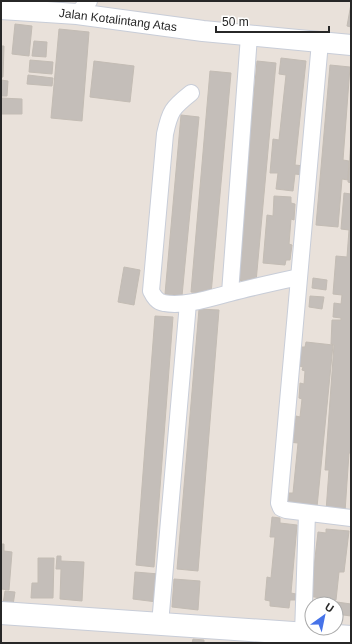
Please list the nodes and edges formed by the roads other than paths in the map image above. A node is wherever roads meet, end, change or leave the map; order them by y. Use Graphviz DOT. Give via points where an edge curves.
graph roads {
  1 [pos="83,7"];
  2 [pos="1,9"];
  3 [pos="241,35"];
  4 [pos="320,42"];
  5 [pos="351,45"];
  6 [pos="191,93"];
  7 [pos="299,277"];
  8 [pos="230,293"];
  9 [pos="188,302"];
  10 [pos="307,513"];
  11 [pos="351,518"];
  12 [pos="1,613"];
  13 [pos="160,624"];
  14 [pos="303,634"];
  15 [pos="351,637"];
  1 -- 2 [label="street, Jalan Kotalintang Atas"];
  1 -- 3 [label="street, Jalan Kotalintang Atas" via="204,31"];
  3 -- 4 [label="street, Jalan Kotalintang Atas"];
  3 -- 8 [label="street"];
  4 -- 5 [label="street, Jalan Kotalintang Atas"];
  4 -- 7 [label="street"];
  6 -- 9 [label="street" via="176,105 169,115 165,134 151,291 153,296 163,303"];
  7 -- 8 [label="street"];
  7 -- 10 [label="street" via="279,503 281,508 286,510"];
  8 -- 9 [label="street"];
  9 -- 13 [label="street"];
  10 -- 11 [label="street"];
  10 -- 14 [label="street"];
  12 -- 13 [label="main road"];
  13 -- 14 [label="main road"];
  14 -- 15 [label="main road"];
}
